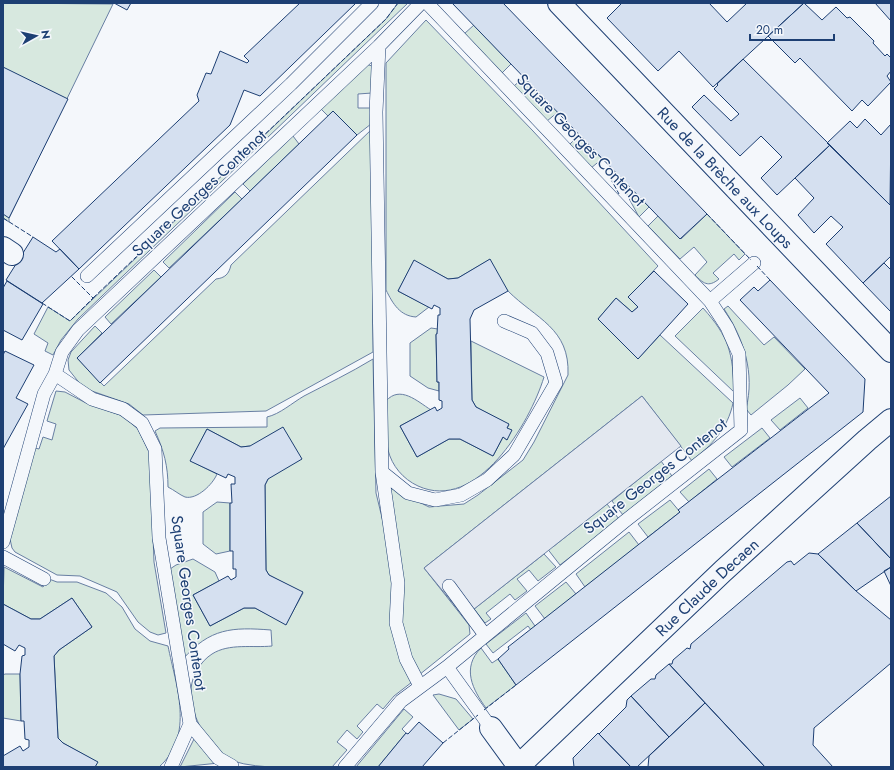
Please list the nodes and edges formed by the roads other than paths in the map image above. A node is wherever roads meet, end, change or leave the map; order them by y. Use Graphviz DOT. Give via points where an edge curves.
graph roads {
  1 [pos="372,3"];
  2 [pos="421,3"];
  3 [pos="427,3"];
  4 [pos="559,3"];
  5 [pos="379,46"];
  6 [pos="754,263"];
  7 [pos="87,276"];
  8 [pos="710,301"];
  9 [pos="504,321"];
  10 [pos="891,351"];
  11 [pos="54,374"];
  12 [pos="891,420"];
  13 [pos="382,472"];
  14 [pos="3,542"];
  15 [pos="3,557"];
  16 [pos="44,579"];
  17 [pos="449,586"];
  18 [pos="485,635"];
  19 [pos="447,668"];
  20 [pos="420,686"];
  21 [pos="190,724"];
  22 [pos="490,728"];
  23 [pos="522,763"];
  24 [pos="171,767"];
  25 [pos="229,767"];
  26 [pos="345,767"];
  1 -- 7 [label="lane" via="291,84"];
  2 -- 5 [label="lane, Square Georges Contenot"];
  3 -- 8 [label="lane, Square Georges Contenot"];
  4 -- 10 [label="street, Rue de la Brèche aux Loups"];
  5 -- 11 [label="lane, Square Georges Contenot" via="78,330 62,352"];
  5 -- 13 [label="lane" via="376,112"];
  6 -- 8 [label="lane"];
  8 -- 18 [label="lane, Square Georges Contenot" via="740,354 741,430"];
  9 -- 13 [label="lane" via="532,333 547,353 556,383 514,455 487,480 462,495 435,500 408,493"];
  11 -- 14 [label="lane, Square Georges Contenot" via="44,394"];
  11 -- 21 [label="lane, Square Georges Contenot" via="92,399 123,409 142,423 155,449 159,538"];
  12 -- 23 [label="street, Rue Claude Decaen" via="723,571"];
  13 -- 20 [label="lane" via="398,583 396,623 406,659"];
  15 -- 16 [label="lane"];
  17 -- 18 [label="lane"];
  18 -- 19 [label="lane, Square Georges Contenot"];
  19 -- 20 [label="lane, Square Georges Contenot"];
  19 -- 22 [label="lane"];
  20 -- 26 [label="lane, Square Georges Contenot" via="401,701"];
  21 -- 24 [label="lane"];
  21 -- 25 [label="lane" via="218,758"];
  22 -- 23 [label="street"];
}
